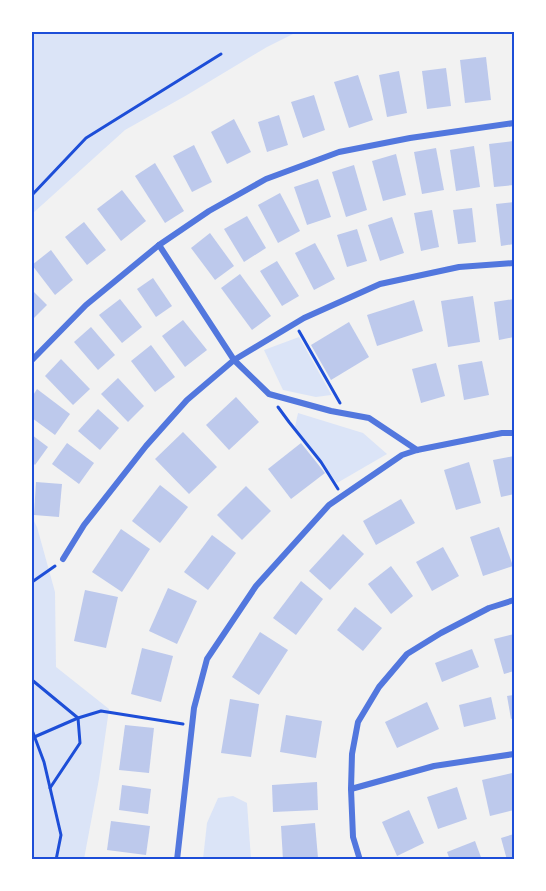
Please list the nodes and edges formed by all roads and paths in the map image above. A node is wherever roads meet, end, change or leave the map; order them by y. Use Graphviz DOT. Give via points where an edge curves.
graph roads {
  1 [pos="221,54"];
  2 [pos="514,123"];
  3 [pos="32,195"];
  4 [pos="159,246"];
  5 [pos="514,263"];
  6 [pos="295,324"];
  7 [pos="32,360"];
  8 [pos="234,360"];
  9 [pos="269,394"];
  10 [pos="347,414"];
  11 [pos="514,433"];
  12 [pos="417,450"];
  13 [pos="342,496"];
  14 [pos="63,560"];
  15 [pos="32,582"];
  16 [pos="514,600"];
  17 [pos="32,680"];
  18 [pos="78,718"];
  19 [pos="192,725"];
  20 [pos="32,730"];
  21 [pos="33,738"];
  22 [pos="514,754"];
  23 [pos="50,788"];
  24 [pos="351,789"];
  25 [pos="56,860"];
  26 [pos="177,860"];
  27 [pos="360,860"];
  1 -- 3 [label="path" via="86,138"];
  2 -- 4 [label="street" via="339,152 266,179 209,211"];
  4 -- 7 [label="street" via="86,304"];
  4 -- 8 [label="street"];
  5 -- 6 [label="street" via="459,267 381,284"];
  6 -- 8 [label="street"];
  6 -- 10 [label="path"];
  8 -- 9 [label="street"];
  8 -- 14 [label="street" via="187,400 146,446 84,525"];
  9 -- 10 [label="street"];
  9 -- 13 [label="path"];
  10 -- 12 [label="street" via="369,418"];
  11 -- 12 [label="street"];
  12 -- 13 [label="street" via="402,455"];
  13 -- 19 [label="street" via="329,505 256,586 207,659"];
  14 -- 15 [label="path"];
  16 -- 24 [label="street" via="489,608 406,654 379,687 358,722"];
  17 -- 18 [label="path"];
  18 -- 19 [label="path" via="101,711"];
  18 -- 21 [label="path"];
  18 -- 23 [label="path" via="80,743"];
  19 -- 26 [label="street"];
  20 -- 21 [label="path"];
  21 -- 23 [label="path"];
  22 -- 24 [label="street" via="434,766"];
  23 -- 25 [label="path" via="61,835"];
  24 -- 27 [label="street" via="353,837"];
}
